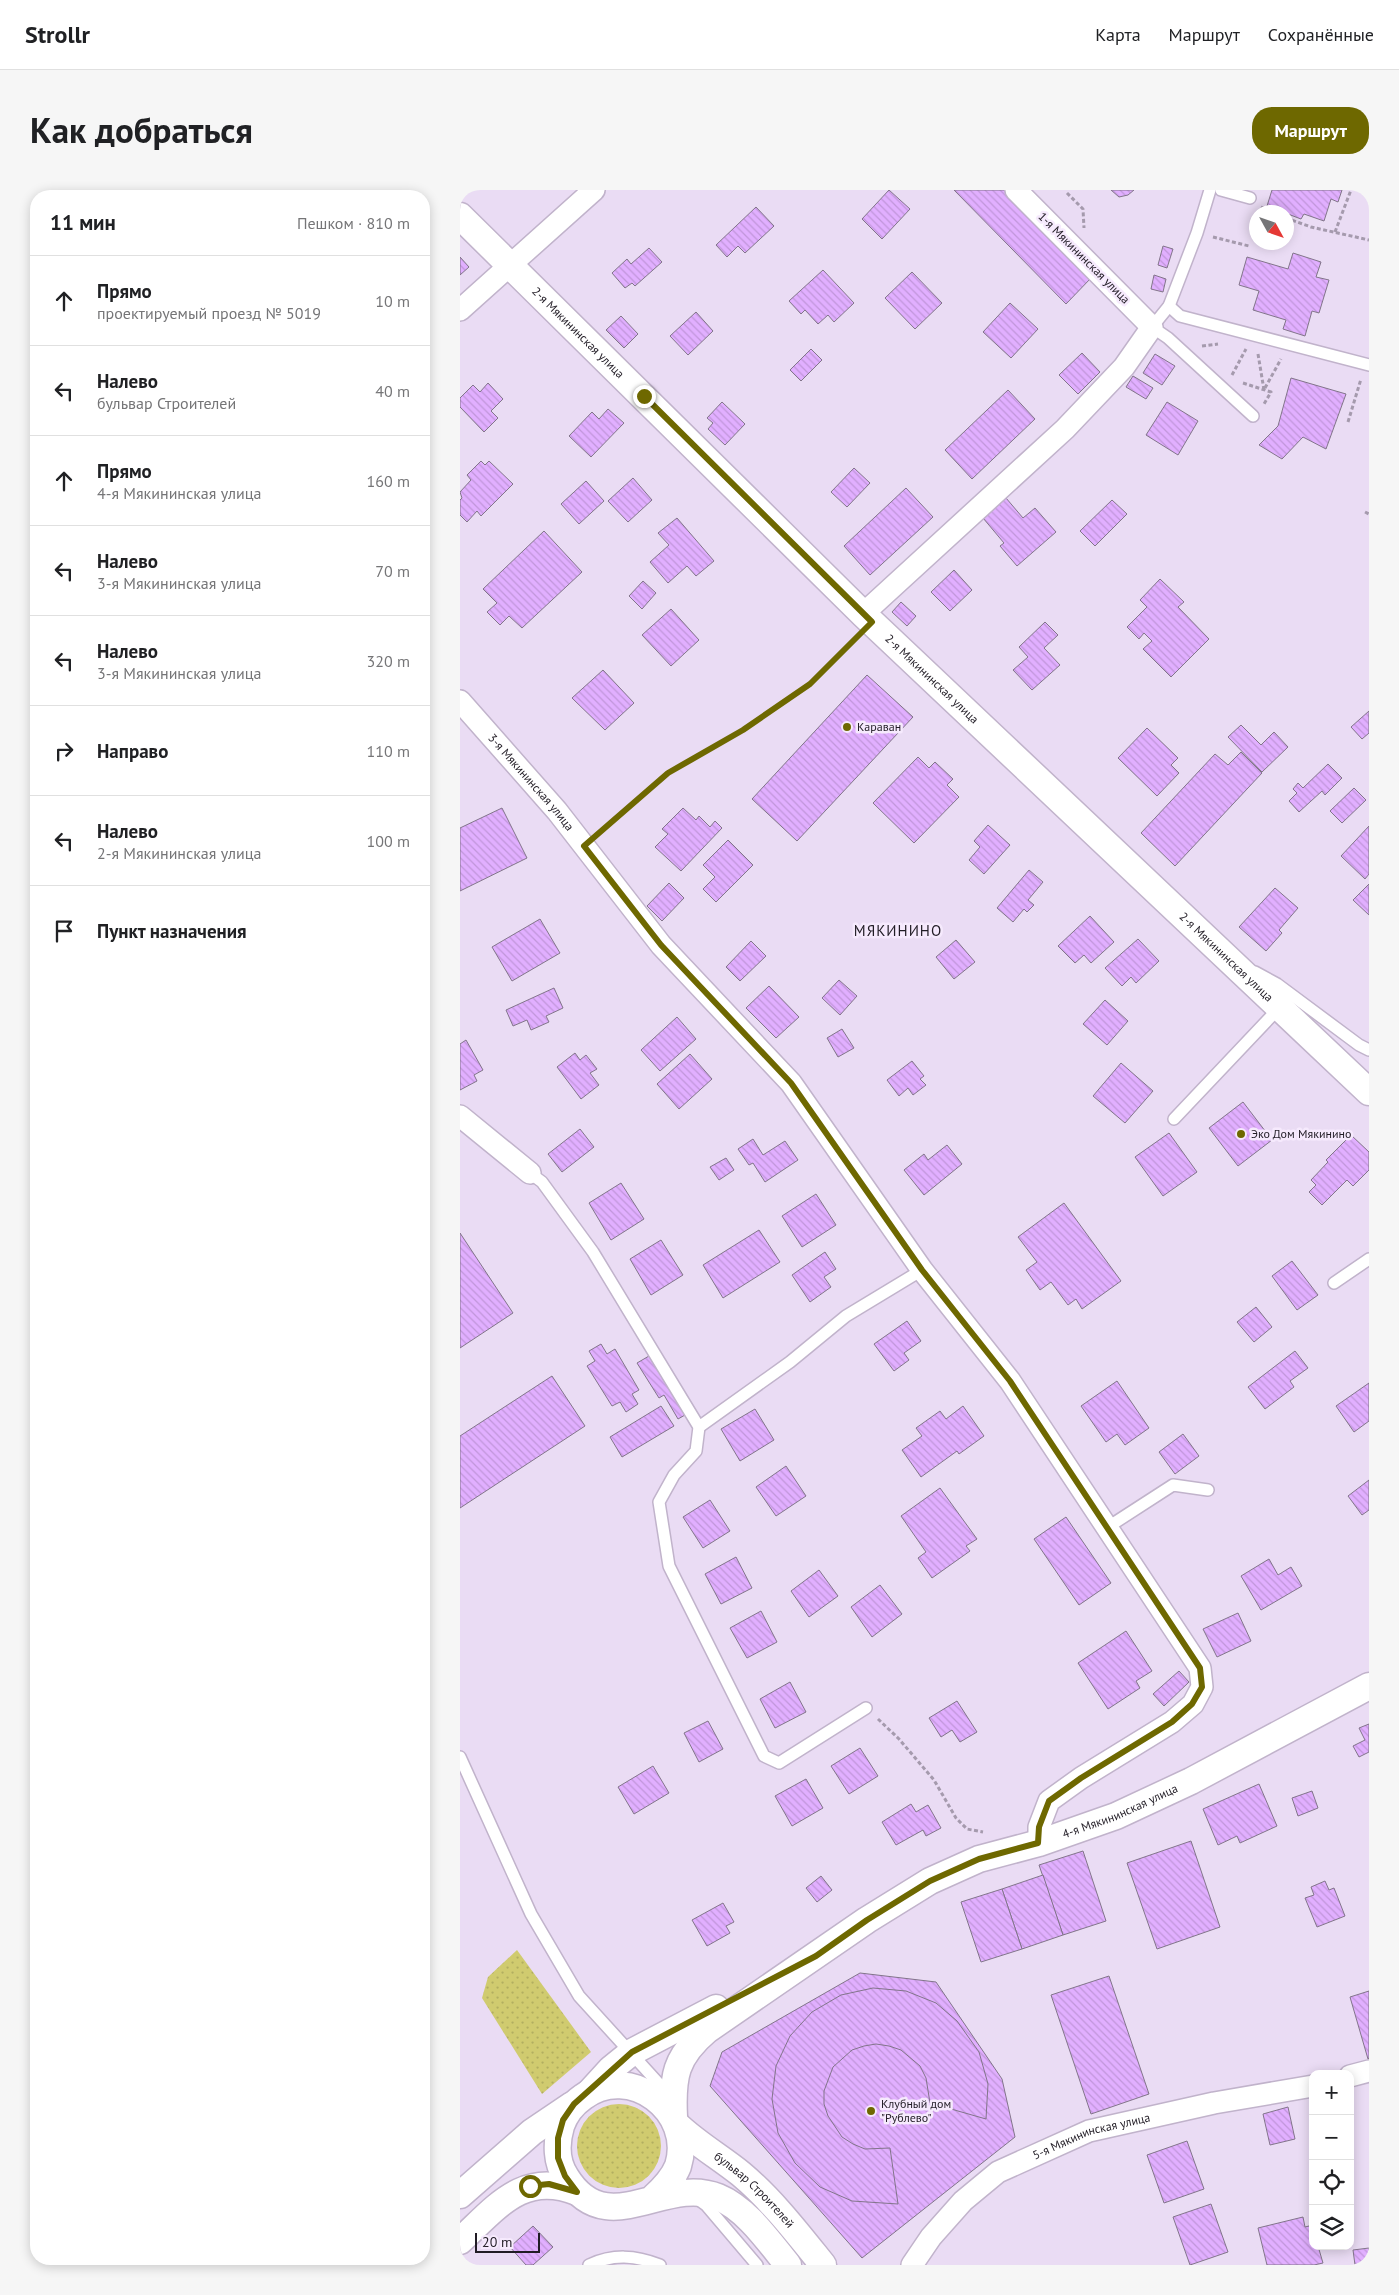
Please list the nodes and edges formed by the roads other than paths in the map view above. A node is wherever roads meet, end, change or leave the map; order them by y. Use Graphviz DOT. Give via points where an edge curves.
graph roads {
  1 [pos="594,190"];
  2 [pos="1016,190"];
  3 [pos="1210,190"];
  4 [pos="1221,190"];
  5 [pos="1250,198"];
  6 [pos="460,216"];
  7 [pos="511,265"];
  8 [pos="1169,306"];
  9 [pos="460,310"];
  10 [pos="1152,327"];
  11 [pos="1369,365"];
  12 [pos="1252,416"];
  13 [pos="868,618"];
  14 [pos="460,701"];
  15 [pos="1222,953"];
  16 [pos="1280,1007"];
  17 [pos="1369,1050"];
  18 [pos="1369,1092"];
  19 [pos="460,1116"];
  20 [pos="1174,1119"];
  21 [pos="530,1173"];
  22 [pos="1369,1259"];
  23 [pos="922,1270"];
  24 [pos="1334,1283"];
  25 [pos="699,1427"];
  26 [pos="1208,1490"];
  27 [pos="1108,1527"];
  28 [pos="1369,1686"];
  29 [pos="866,1708"];
  30 [pos="460,1758"];
  31 [pos="1028,1846"];
  32 [pos="816,1956"];
  33 [pos="632,2052"];
  34 [pos="1369,2072"];
  35 [pos="1354,2075"];
  36 [pos="1309,2087"];
  37 [pos="582,2098"];
  38 [pos="675,2114"];
  39 [pos="577,2192"];
  40 [pos="685,2193"];
  41 [pos="460,2195"];
  42 [pos="652,2198"];
  43 [pos="460,2241"];
  44 [pos="588,2265"];
  45 [pos="660,2265"];
  46 [pos="757,2265"];
  47 [pos="788,2265"];
  48 [pos="823,2265"];
  49 [pos="912,2265"];
  1 -- 7 [label="street"];
  2 -- 10 [label="street, 1-я Мякининская улица"];
  3 -- 8 [label="lane"];
  4 -- 5 [label="lane"];
  6 -- 7 [label="street, 2-я Мякининская улица"];
  7 -- 9 [label="street"];
  7 -- 13 [label="street, 2-я Мякининская улица"];
  8 -- 10 [label="lane"];
  8 -- 11 [label="lane" via="1180,316"];
  10 -- 12 [label="lane"];
  10 -- 13 [label="street" via="1124,367 1065,429"];
  13 -- 15 [label="street, 2-я Мякининская улица"];
  14 -- 23 [label="street, 3-я Мякининская улица" via="557,811 661,945 791,1083"];
  15 -- 16 [label="street, 2-я Мякининская улица"];
  15 -- 17 [label="lane" via="1277,984"];
  16 -- 18 [label="street, 2-я Мякининская улица"];
  16 -- 20 [label="lane"];
  19 -- 21 [label="street"];
  21 -- 25 [label="lane" via="542,1182 593,1252"];
  22 -- 24 [label="lane"];
  23 -- 25 [label="lane" via="846,1316 790,1362"];
  23 -- 27 [label="street, 3-я Мякининская улица" via="1010,1381"];
  25 -- 29 [label="lane" via="696,1451 674,1475 659,1502 670,1566 764,1756 779,1763"];
  26 -- 27 [label="lane" via="1173,1485"];
  27 -- 31 [label="street, 3-я Мякининская улица" via="1200,1668 1202,1687 1192,1704 1172,1722 1049,1801"];
  28 -- 31 [label="street, 4-я Мякининская улица" via="1191,1781 1116,1816"];
  30 -- 33 [label="lane" via="531,1914 579,1996"];
  31 -- 32 [label="street, 4-я Мякининская улица" via="979,1859 930,1881"];
  32 -- 33 [label="street, 4-я Мякининская улица"];
  32 -- 38 [label="street, 4-я Мякининская улица" via="693,2042 676,2068"];
  33 -- 37 [label="street, 4-я Мякининская улица"];
  33 -- 38 [label="lane"];
  34 -- 35 [label="street"];
  36 -- 49 [label="street, 5-я Мякининская улица" via="1214,2103 1089,2132 998,2172 962,2201"];
  37 -- 38 [label="street, бульвар Строителей" via="605,2086 637,2087 652,2094"];
  37 -- 39 [label="street, бульвар Строителей" via="563,2120 558,2138 558,2158 565,2176"];
  37 -- 41 [label="street" via="532,2132"];
  38 -- 42 [label="street, бульвар Строителей" via="681,2145 678,2166 668,2184"];
  38 -- 48 [label="street, бульвар Строителей" via="693,2140 756,2188"];
  39 -- 42 [label="street, бульвар Строителей" via="605,2207 638,2205"];
  39 -- 43 [label="street" via="549,2184 514,2192"];
  40 -- 42 [label="street, бульвар Строителей"];
  40 -- 46 [label="lane" via="706,2205"];
  40 -- 47 [label="street, бульвар Строителей" via="716,2196 729,2202"];
  44 -- 45 [label="lane" via="615,2256 641,2258"];
}
